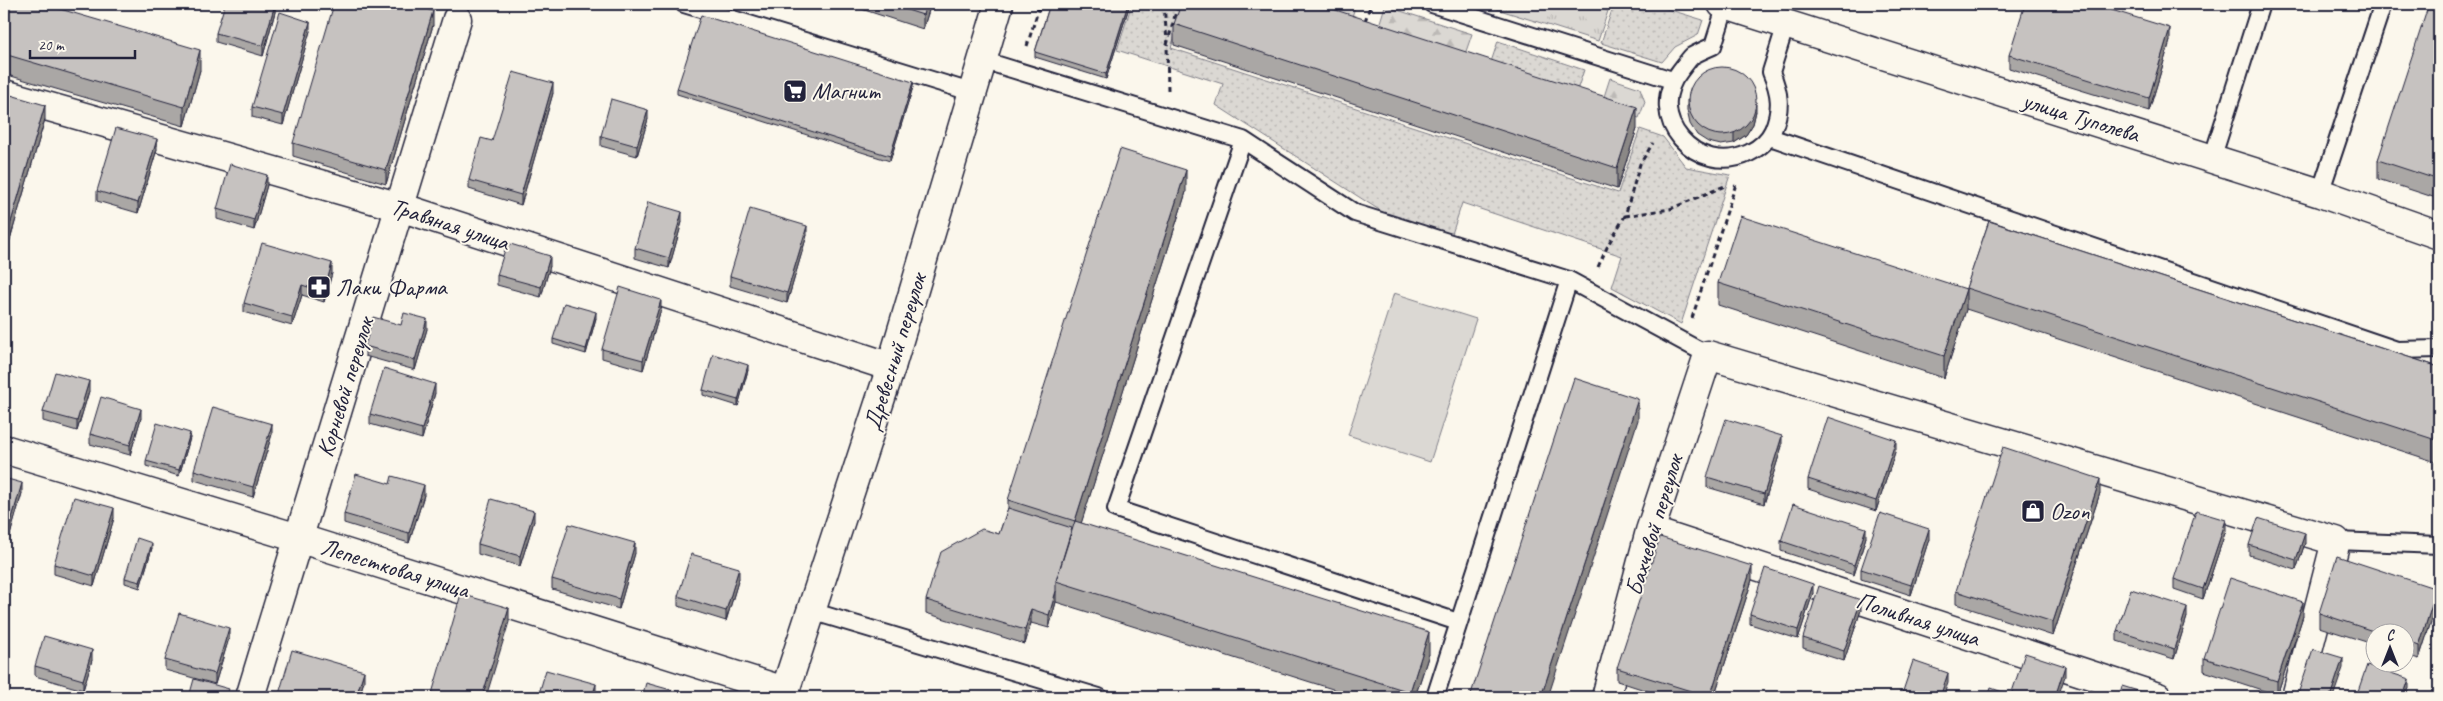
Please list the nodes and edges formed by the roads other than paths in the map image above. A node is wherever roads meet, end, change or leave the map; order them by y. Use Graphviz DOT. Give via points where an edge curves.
graph roads {
  1 [pos="684,4"];
  2 [pos="999,4"];
  3 [pos="1432,4"];
  4 [pos="1724,4"];
  5 [pos="2261,4"];
  6 [pos="2383,4"];
  7 [pos="457,19"];
  8 [pos="1786,24"];
  9 [pos="982,60"];
  10 [pos="1672,80"];
  11 [pos="974,93"];
  12 [pos="4,94"];
  13 [pos="1770,137"];
  14 [pos="1243,140"];
  15 [pos="2212,158"];
  16 [pos="2320,193"];
  17 [pos="400,207"];
  18 [pos="2439,235"];
  19 [pos="1569,280"];
  20 [pos="2439,349"];
  21 [pos="1708,355"];
  22 [pos="891,367"];
  23 [pos="4,449"];
  24 [pos="1650,531"];
  25 [pos="298,538"];
  26 [pos="2336,541"];
  27 [pos="2439,545"];
  28 [pos="811,611"];
  29 [pos="1458,622"];
  30 [pos="784,694"];
  31 [pos="250,697"];
  32 [pos="1099,697"];
  33 [pos="1435,697"];
  34 [pos="1606,697"];
  35 [pos="2158,697"];
  36 [pos="2296,697"];
  1 -- 11 [label="lane"];
  2 -- 9 [label="street, Древесный переулок"];
  3 -- 10 [label="lane"];
  4 -- 8 [label="street, улица Туполева"];
  4 -- 10 [label="lane" via="1713,46 1691,57"];
  5 -- 15 [label="lane"];
  6 -- 16 [label="lane"];
  7 -- 17 [label="street, Корневой переулок"];
  8 -- 13 [label="lane" via="1770,72 1779,90 1780,114"];
  8 -- 15 [label="street, улица Туполева"];
  9 -- 11 [label="street, Древесный переулок"];
  9 -- 14 [label="lane"];
  10 -- 13 [label="lane" via="1667,98 1669,117 1679,138 1697,153 1719,160 1742,157 1758,149"];
  11 -- 22 [label="street, Древесный переулок"];
  12 -- 17 [label="street, Травяная улица"];
  13 -- 20 [label="lane" via="2396,350"];
  14 -- 19 [label="lane" via="1355,213"];
  14 -- 29 [label="lane" via="1116,509"];
  15 -- 16 [label="street, улица Туполева"];
  16 -- 18 [label="street, улица Туполева"];
  17 -- 22 [label="street, Травяная улица"];
  17 -- 25 [label="street, Корневой переулок"];
  19 -- 21 [label="lane"];
  19 -- 29 [label="lane"];
  21 -- 24 [label="street, Бахчевой переулок"];
  21 -- 26 [label="street"];
  22 -- 28 [label="street, Древесный переулок"];
  23 -- 25 [label="street, Лепестковая улица"];
  24 -- 34 [label="street, Бахчевой переулок"];
  24 -- 35 [label="street, Поливная улица"];
  25 -- 30 [label="street, Лепестковая улица"];
  25 -- 31 [label="street, Корневой переулок"];
  26 -- 27 [label="lane"];
  26 -- 36 [label="street"];
  28 -- 30 [label="street, Древесный переулок"];
  28 -- 32 [label="lane"];
  29 -- 33 [label="lane"];
}
